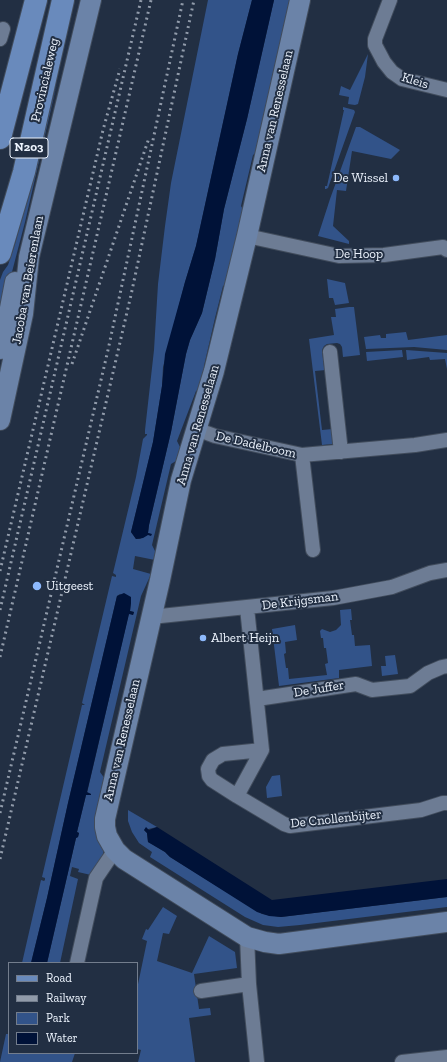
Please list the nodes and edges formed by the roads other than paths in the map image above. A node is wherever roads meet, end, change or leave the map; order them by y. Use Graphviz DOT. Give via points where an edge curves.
graph roads {
  1 [pos="36,0"];
  2 [pos="64,0"];
  3 [pos="80,0"];
  4 [pos="91,0"];
  5 [pos="300,0"];
  6 [pos="390,0"];
  7 [pos="447,90"];
  8 [pos="0,138"];
  9 [pos="247,236"];
  10 [pos="447,250"];
  11 [pos="0,253"];
  12 [pos="0,349"];
  13 [pos="330,352"];
  14 [pos="0,420"];
  15 [pos="196,429"];
  16 [pos="447,440"];
  17 [pos="341,452"];
  18 [pos="302,455"];
  19 [pos="313,550"];
  20 [pos="447,570"];
  21 [pos="247,608"];
  22 [pos="151,616"];
  23 [pos="447,666"];
  24 [pos="257,699"];
  25 [pos="262,750"];
  26 [pos="236,796"];
  27 [pos="447,803"];
  28 [pos="115,850"];
  29 [pos="447,922"];
  30 [pos="248,937"];
  31 [pos="77,962"];
  32 [pos="249,984"];
  33 [pos="201,991"];
  34 [pos="447,1057"];
  35 [pos="257,1062"];
  36 [pos="402,1062"];
  1 -- 8 [label="main road, N203"];
  2 -- 11 [label="main road, Provincialeweg / N203" via="24,172"];
  3 -- 12 [label="street, Jacoba van Beierenlaan"];
  4 -- 14 [label="street, Jacoba van Beierenlaan" via="29,257 23,314"];
  5 -- 9 [label="street, Anna van Renesselaan"];
  6 -- 7 [label="street, Kleis" via="375,39 375,45 384,62 402,79"];
  9 -- 10 [label="street, De Hoop" via="339,256 384,255 444,247"];
  9 -- 15 [label="street, Anna van Renesselaan" via="214,371"];
  13 -- 17 [label="street"];
  15 -- 18 [label="street, De Dadelboom" via="215,436"];
  15 -- 22 [label="street, Anna van Renesselaan" via="181,480"];
  16 -- 17 [label="street, De Dadelboom"];
  17 -- 18 [label="street, De Dadelboom"];
  18 -- 19 [label="street"];
  20 -- 21 [label="street, De Krijgsman" via="430,573 392,587 333,598"];
  21 -- 22 [label="street, De Krijgsman"];
  21 -- 24 [label="street"];
  22 -- 28 [label="street, Anna van Renesselaan" via="105,819 107,836"];
  23 -- 24 [label="street, De Juffer" via="428,673 410,686 372,690 356,684"];
  24 -- 25 [label="street"];
  25 -- 26 [label="street"];
  25 -- 26 [label="street, De Cnollenbijter" via="223,754 213,760 208,769 209,776"];
  26 -- 27 [label="street, De Cnollenbijter" via="290,826 421,810"];
  28 -- 30 [label="street, Anna van Renesselaan" via="139,869"];
  28 -- 31 [label="street" via="96,878"];
  29 -- 30 [label="street, Anna van Renesselaan" via="279,944"];
  30 -- 32 [label="street"];
  32 -- 33 [label="street"];
  32 -- 35 [label="street"];
  34 -- 36 [label="street"];
}
